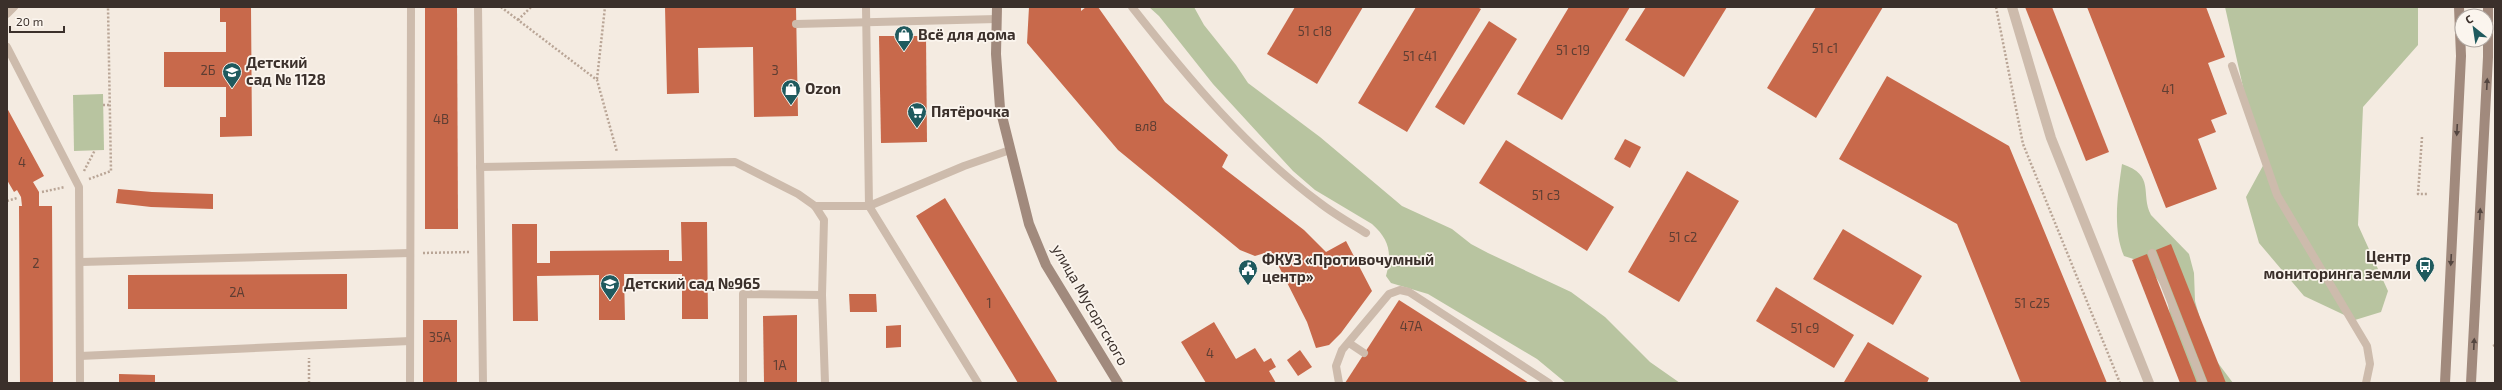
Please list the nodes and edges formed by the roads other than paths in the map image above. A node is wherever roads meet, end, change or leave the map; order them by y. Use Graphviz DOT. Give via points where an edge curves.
graph roads {
  1 [pos="14,7"];
  2 [pos="411,7"];
  3 [pos="478,7"];
  4 [pos="866,7"];
  5 [pos="997,7"];
  6 [pos="1132,7"];
  7 [pos="2012,7"];
  8 [pos="2459,7"];
  9 [pos="2488,7"];
  10 [pos="7,14"];
  11 [pos="996,20"];
  12 [pos="866,22"];
  13 [pos="796,24"];
  14 [pos="7,47"];
  15 [pos="2232,66"];
  16 [pos="1010,150"];
  17 [pos="480,167"];
  18 [pos="815,206"];
  19 [pos="869,206"];
  20 [pos="1366,233"];
  21 [pos="410,253"];
  22 [pos="2152,253"];
  23 [pos="81,262"];
  24 [pos="822,295"];
  25 [pos="410,341"];
  26 [pos="1349,343"];
  27 [pos="1364,352"];
  28 [pos="80,356"];
  29 [pos="80,383"];
  30 [pos="410,383"];
  31 [pos="483,383"];
  32 [pos="743,383"];
  33 [pos="825,383"];
  34 [pos="978,383"];
  35 [pos="1118,383"];
  36 [pos="1338,383"];
  37 [pos="1549,383"];
  38 [pos="2149,383"];
  39 [pos="2203,383"];
  40 [pos="2366,383"];
  41 [pos="2445,383"];
  42 [pos="2471,383"];
  1 -- 10 [label="lane"];
  2 -- 21 [label="lane"];
  3 -- 17 [label="lane"];
  4 -- 12 [label="lane"];
  5 -- 11 [label="main road, улица Мусоргского"];
  6 -- 20 [label="lane" via="1177,66 1267,159 1320,204"];
  7 -- 38 [label="street" via="2051,138"];
  8 -- 41 [label="main road, one-way" via="2461,56"];
  42 -- 9 [label="main road, one-way" via="2488,56"];
  11 -- 12 [label="lane"];
  11 -- 16 [label="main road, улица Мусоргского" via="1000,108"];
  12 -- 13 [label="lane"];
  12 -- 19 [label="lane"];
  14 -- 23 [label="lane" via="78,184"];
  15 -- 40 [label="lane" via="2278,195 2367,346 2370,364"];
  16 -- 19 [label="lane" via="964,166"];
  16 -- 35 [label="main road, улица Мусоргского" via="1029,224 1046,265"];
  17 -- 18 [label="lane" via="735,162 798,194"];
  17 -- 31 [label="lane"];
  18 -- 19 [label="lane"];
  18 -- 24 [label="lane" via="824,220"];
  19 -- 34 [label="lane"];
  21 -- 23 [label="lane"];
  21 -- 25 [label="lane"];
  22 -- 39 [label="lane"];
  23 -- 28 [label="lane"];
  24 -- 32 [label="lane" via="743,294"];
  24 -- 33 [label="lane"];
  25 -- 28 [label="lane"];
  25 -- 30 [label="lane"];
  26 -- 27 [label="lane"];
  26 -- 36 [label="lane" via="1342,350 1336,366"];
  26 -- 37 [label="lane" via="1389,294 1400,290 1409,292"];
  28 -- 29 [label="lane"];
}
